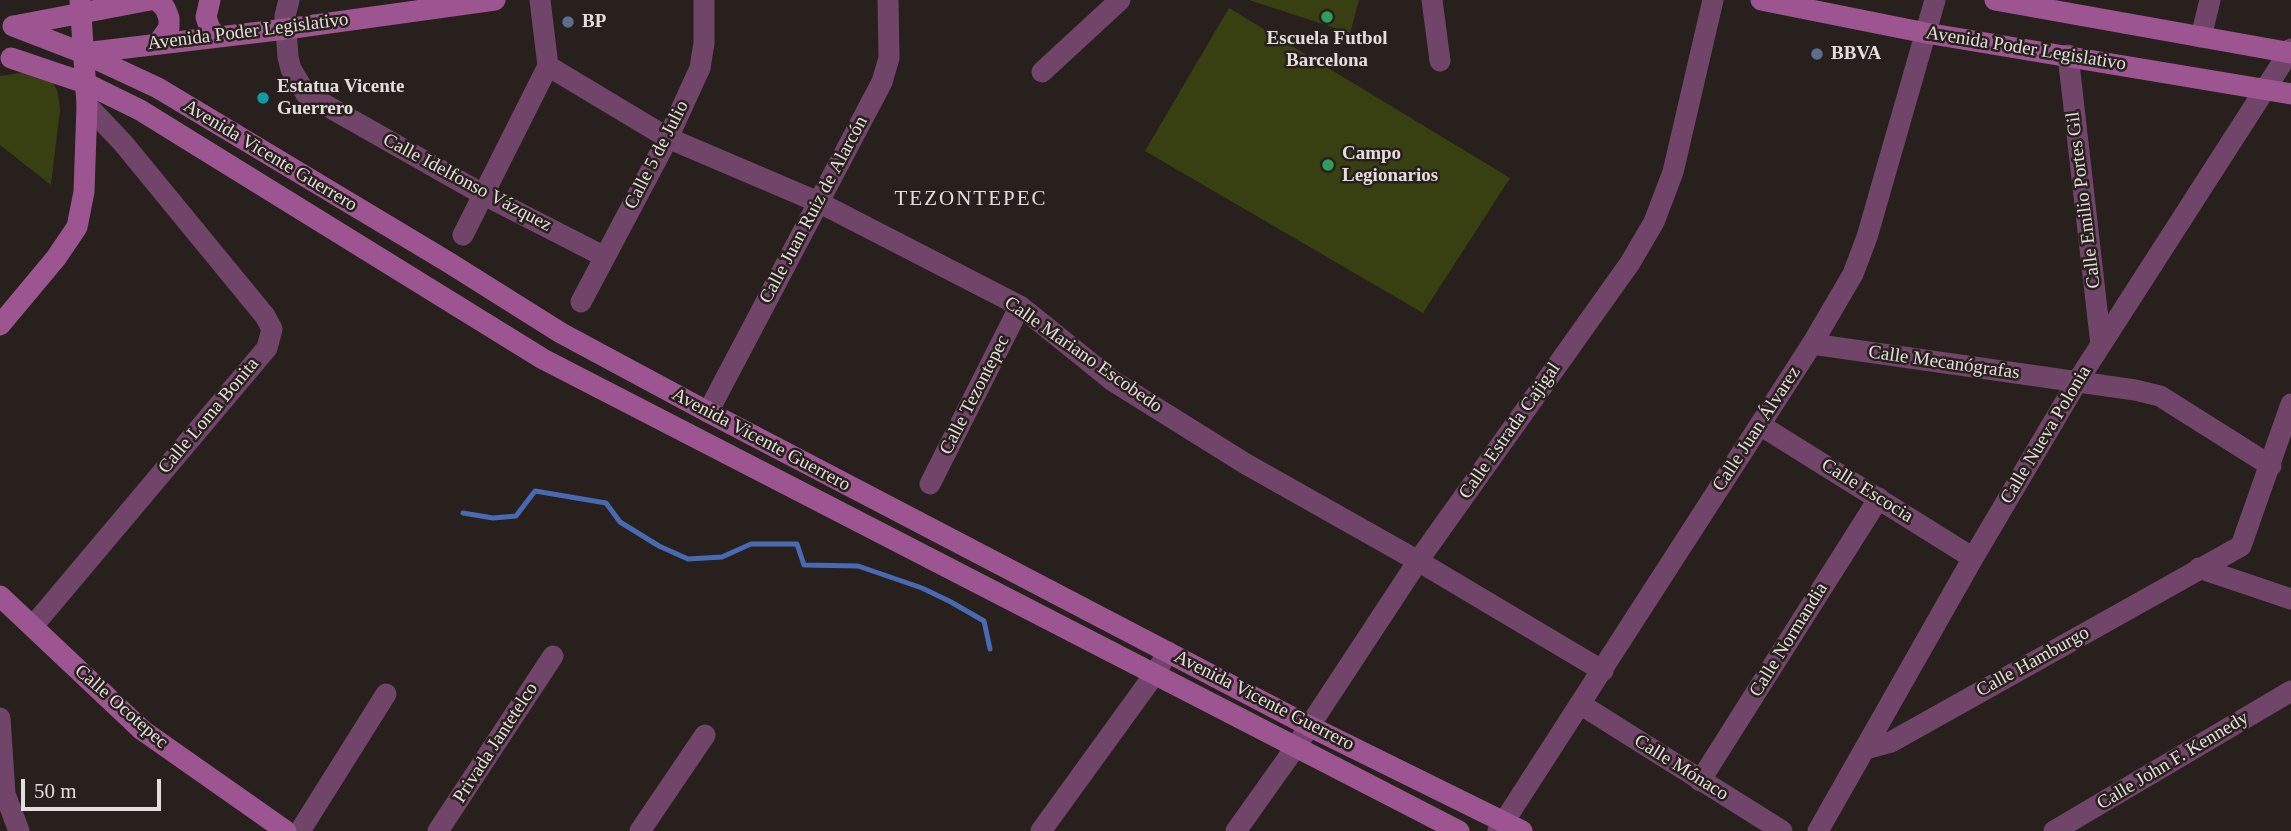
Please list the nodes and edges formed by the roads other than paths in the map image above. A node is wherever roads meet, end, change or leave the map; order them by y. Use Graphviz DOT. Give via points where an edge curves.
graph roads {
  1 [pos="150,0"];
  2 [pos="157,0"];
  3 [pos="210,0"];
  4 [pos="289,0"];
  5 [pos="495,0"];
  6 [pos="540,0"];
  7 [pos="704,0"];
  8 [pos="888,0"];
  9 [pos="1120,0"];
  10 [pos="1432,0"];
  11 [pos="1713,0"];
  12 [pos="1761,0"];
  13 [pos="1935,0"];
  14 [pos="1995,0"];
  15 [pos="2210,0"];
  16 [pos="81,6"];
  17 [pos="7,27"];
  18 [pos="286,29"];
  19 [pos="1926,33"];
  20 [pos="218,37"];
  21 [pos="2201,37"];
  22 [pos="158,43"];
  23 [pos="2290,52"];
  24 [pos="83,53"];
  25 [pos="2068,55"];
  26 [pos="6,58"];
  27 [pos="1440,61"];
  28 [pos="548,66"];
  29 [pos="1042,72"];
  30 [pos="85,83"];
  31 [pos="2266,90"];
  32 [pos="2291,94"];
  33 [pos="86,105"];
  34 [pos="668,138"];
  35 [pos="484,195"];
  36 [pos="818,202"];
  37 [pos="463,235"];
  38 [pos="605,257"];
  39 [pos="581,302"];
  40 [pos="1020,306"];
  41 [pos="0,325"];
  42 [pos="1811,344"];
  43 [pos="2101,345"];
  44 [pos="2077,382"];
  45 [pos="2291,404"];
  46 [pos="708,412"];
  47 [pos="1760,425"];
  48 [pos="2271,466"];
  49 [pos="930,484"];
  50 [pos="1879,498"];
  51 [pos="1973,558"];
  52 [pos="1418,561"];
  53 [pos="2199,568"];
  54 [pos="0,596"];
  55 [pos="2291,599"];
  56 [pos="33,626"];
  57 [pos="1168,653"];
  58 [pos="553,656"];
  59 [pos="1603,671"];
  60 [pos="1154,675"];
  61 [pos="2291,691"];
  62 [pos="386,694"];
  63 [pos="1580,704"];
  64 [pos="0,718"];
  65 [pos="1309,726"];
  66 [pos="705,735"];
  67 [pos="1295,748"];
  68 [pos="1865,749"];
  69 [pos="1700,781"];
  70 [pos="1508,828"];
  71 [pos="19,831"];
  72 [pos="286,831"];
  73 [pos="300,831"];
  74 [pos="439,831"];
  75 [pos="640,831"];
  76 [pos="1041,831"];
  77 [pos="1237,831"];
  78 [pos="1459,831"];
  79 [pos="1782,831"];
  80 [pos="1818,831"];
  81 [pos="2054,831"];
  1 -- 16 [label="main road"];
  2 -- 22 [label="main road" via="169,18 169,28"];
  3 -- 20 [label="main road" via="205,17"];
  4 -- 18 [label="street, Calle Idelfonso Vázquez"];
  5 -- 18 [label="main road, Avenida Poder Legislativo"];
  6 -- 28 [label="street"];
  7 -- 34 [label="street, Calle 5 de Julio" via="700,68"];
  8 -- 36 [label="street, Calle Juan Ruiz de Alarcón" via="889,58 882,82"];
  9 -- 29 [label="street"];
  10 -- 27 [label="street"];
  11 -- 52 [label="street, Calle Estrada Cajigal" via="1673,172 1654,222 1630,263"];
  12 -- 19 [label="main road, Avenida Poder Legislativo"];
  13 -- 19 [label="street, Calle Juan Álvarez"];
  14 -- 21 [label="main road"];
  15 -- 21 [label="street"];
  16 -- 17 [label="main road"];
  16 -- 24 [label="main road"];
  17 -- 24 [label="main road, Avenida Vicente Guerrero"];
  18 -- 20 [label="main road, Avenida Poder Legislativo"];
  18 -- 35 [label="street, Calle Idelfonso Vázquez" via="291,69 306,94"];
  19 -- 25 [label="main road, Avenida Poder Legislativo"];
  19 -- 42 [label="street, Calle Juan Álvarez" via="1867,237 1853,274"];
  20 -- 22 [label="main road, Avenida Poder Legislativo"];
  21 -- 23 [label="main road"];
  22 -- 24 [label="main road, Avenida Poder Legislativo"];
  23 -- 31 [label="street, Calle Nueva Polonia"];
  24 -- 26 [label="main road, Avenida Poder Legislativo"];
  24 -- 30 [label="main road"];
  24 -- 46 [label="main road, Avenida Vicente Guerrero" via="158,88 561,333"];
  25 -- 31 [label="main road, Avenida Poder Legislativo"];
  25 -- 43 [label="street, Calle Emilio Portes Gil"];
  26 -- 30 [label="main road, Avenida Vicente Guerrero"];
  28 -- 34 [label="street, Calle Mariano Escobedo"];
  28 -- 35 [label="street"];
  30 -- 33 [label="main road"];
  30 -- 60 [label="main road, Avenida Vicente Guerrero" via="140,110 543,359"];
  31 -- 32 [label="main road, Avenida Poder Legislativo"];
  31 -- 43 [label="street, Calle Nueva Polonia"];
  33 -- 41 [label="main road" via="84,192 77,227"];
  33 -- 56 [label="street, Calle Loma Bonita" via="132,153 272,330 267,348"];
  34 -- 36 [label="street, Calle Mariano Escobedo"];
  34 -- 38 [label="street, Calle 5 de Julio"];
  35 -- 37 [label="street"];
  35 -- 38 [label="street, Calle Idelfonso Vázquez"];
  36 -- 40 [label="street, Calle Mariano Escobedo"];
  36 -- 46 [label="street, Calle Juan Ruiz de Alarcón"];
  38 -- 39 [label="street, Calle 5 de Julio"];
  40 -- 49 [label="street, Calle Tezontepec"];
  40 -- 52 [label="street, Calle Mariano Escobedo" via="1113,381 1246,464"];
  42 -- 44 [label="street, Calle Mecanógrafas"];
  42 -- 47 [label="street, Calle Juan Álvarez"];
  43 -- 44 [label="street, Calle Nueva Polonia"];
  44 -- 48 [label="street, Calle Mecanógrafas" via="2160,396"];
  44 -- 51 [label="street, Calle Nueva Polonia"];
  45 -- 48 [label="street, Calle Hamburgo"];
  46 -- 57 [label="main road, Avenida Vicente Guerrero"];
  47 -- 50 [label="street, Calle Escocia"];
  47 -- 59 [label="street, Calle Juan Álvarez"];
  48 -- 53 [label="street, Calle Hamburgo" via="2241,546"];
  50 -- 51 [label="street, Calle Escocia"];
  50 -- 69 [label="street, Calle Normandia"];
  51 -- 68 [label="street, Calle Nueva Polonia"];
  52 -- 59 [label="street, Calle Mariano Escobedo"];
  52 -- 65 [label="street, Calle Estrada Cajigal"];
  53 -- 55 [label="street"];
  53 -- 68 [label="street, Calle Hamburgo" via="1891,742"];
  54 -- 56 [label="main road, Calle Ocotepec"];
  56 -- 72 [label="main road, Calle Ocotepec" via="142,730"];
  57 -- 60 [label="street"];
  57 -- 65 [label="main road, Avenida Vicente Guerrero"];
  58 -- 74 [label="street, Privada Jantetelco"];
  59 -- 63 [label="street, Calle Juan Álvarez"];
  60 -- 67 [label="main road, Avenida Vicente Guerrero"];
  60 -- 76 [label="street"];
  61 -- 81 [label="street, Calle John F. Kennedy"];
  62 -- 73 [label="street"];
  63 -- 69 [label="street, Calle Mónaco"];
  63 -- 70 [label="street, Calle Juan Álvarez"];
  64 -- 71 [label="street" via="5,794"];
  65 -- 67 [label="street, Calle Estrada Cajigal"];
  65 -- 70 [label="main road, Avenida Vicente Guerrero"];
  66 -- 75 [label="street"];
  67 -- 77 [label="street, Calle Estrada Cajigal"];
  67 -- 78 [label="main road, Avenida Vicente Guerrero"];
  68 -- 80 [label="street, Calle Nueva Polonia"];
  69 -- 79 [label="street, Calle Mónaco"];
}
